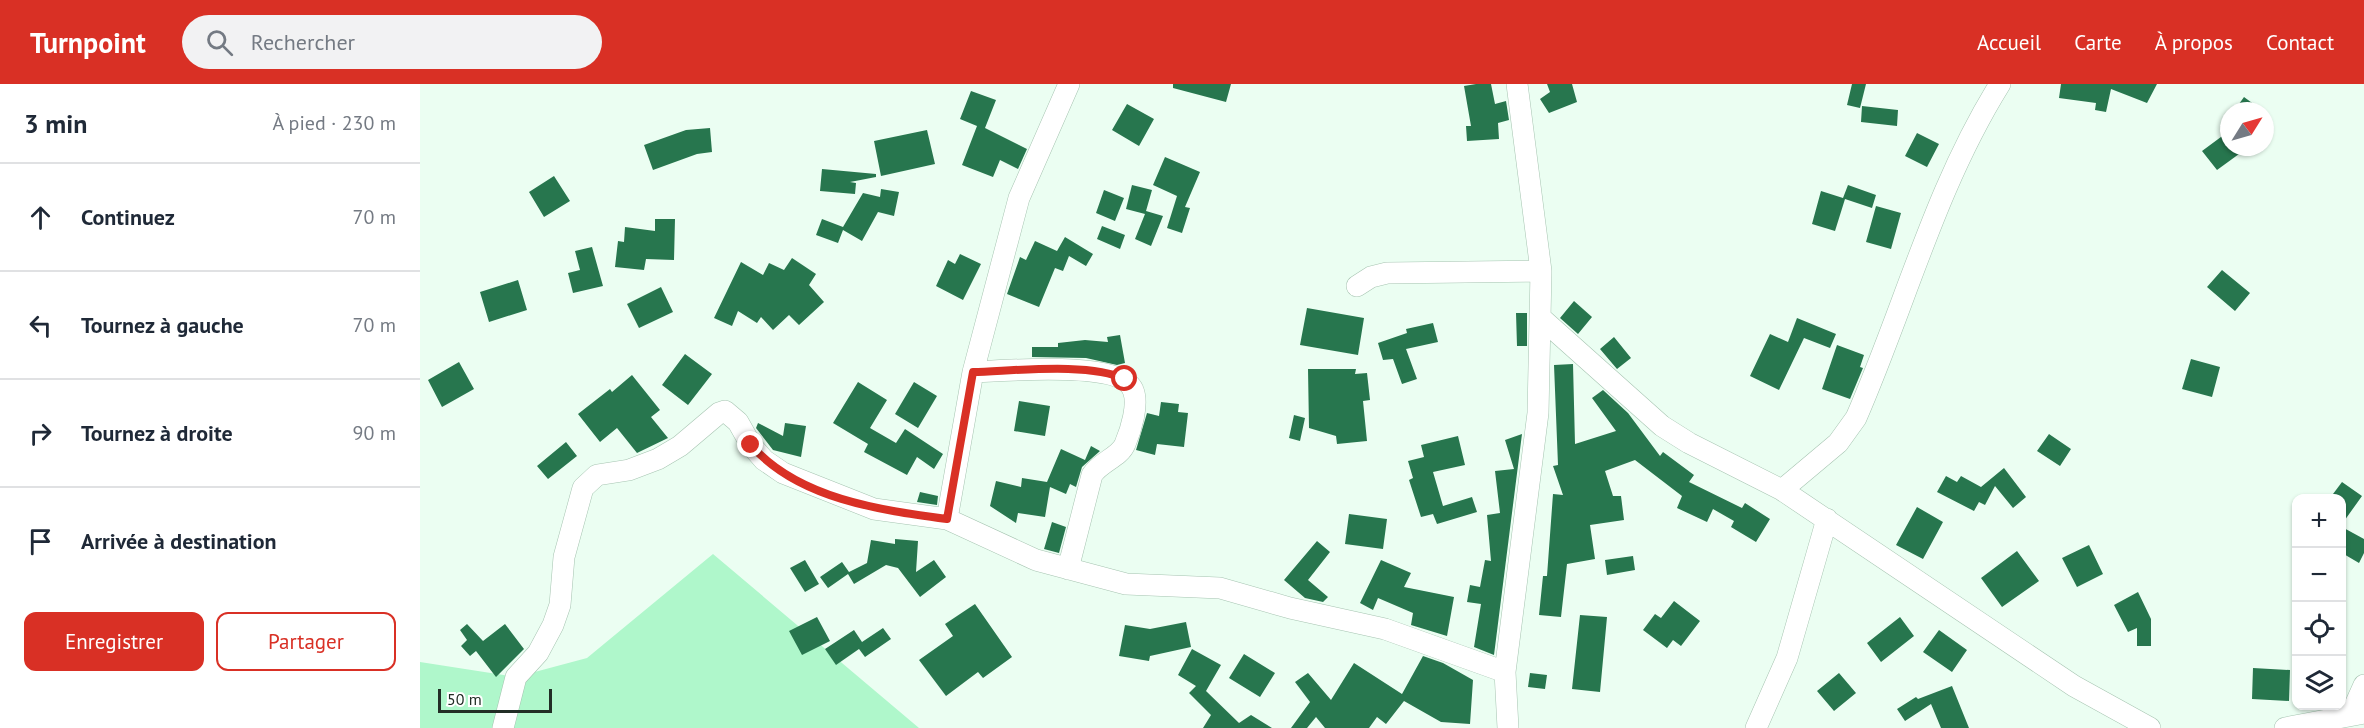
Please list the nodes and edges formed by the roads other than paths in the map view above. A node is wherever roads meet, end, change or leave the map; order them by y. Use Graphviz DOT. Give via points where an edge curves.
graph roads {
  1 [pos="1069,84"];
  2 [pos="1517,84"];
  3 [pos="2000,84"];
  4 [pos="1541,271"];
  5 [pos="1357,286"];
  6 [pos="1540,318"];
  7 [pos="973,372"];
  8 [pos="1782,490"];
  9 [pos="947,519"];
  10 [pos="1827,519"];
  11 [pos="1068,569"];
  12 [pos="1505,672"];
  13 [pos="2364,685"];
  14 [pos="2358,713"];
  15 [pos="503,728"];
  16 [pos="1508,728"];
  17 [pos="1756,728"];
  18 [pos="2150,728"];
  19 [pos="2285,728"];
  1 -- 7 [label="street" via="1019,198"];
  2 -- 4 [label="street"];
  3 -- 8 [label="street" via="1959,155 1856,418 1838,443"];
  4 -- 5 [label="street" via="1387,273"];
  4 -- 6 [label="street"];
  6 -- 8 [label="street" via="1662,426"];
  6 -- 12 [label="street" via="1539,413"];
  7 -- 9 [label="street"];
  7 -- 11 [label="street" via="1057,369 1113,374 1125,379 1133,389 1135,404 1125,446 1092,475"];
  8 -- 10 [label="street"];
  9 -- 11 [label="street" via="1036,560"];
  9 -- 15 [label="street" via="874,509 783,473 757,453 732,414 719,412 680,446 658,459 629,470 597,475 584,488 564,557 560,605 538,653 516,677"];
  10 -- 17 [label="street" via="1787,658"];
  10 -- 18 [label="street" via="2074,686"];
  11 -- 12 [label="street" via="1126,584 1220,588 1244,593 1290,608 1385,629"];
  12 -- 16 [label="street"];
  13 -- 14 [label="street"];
  14 -- 19 [label="street"];
}
